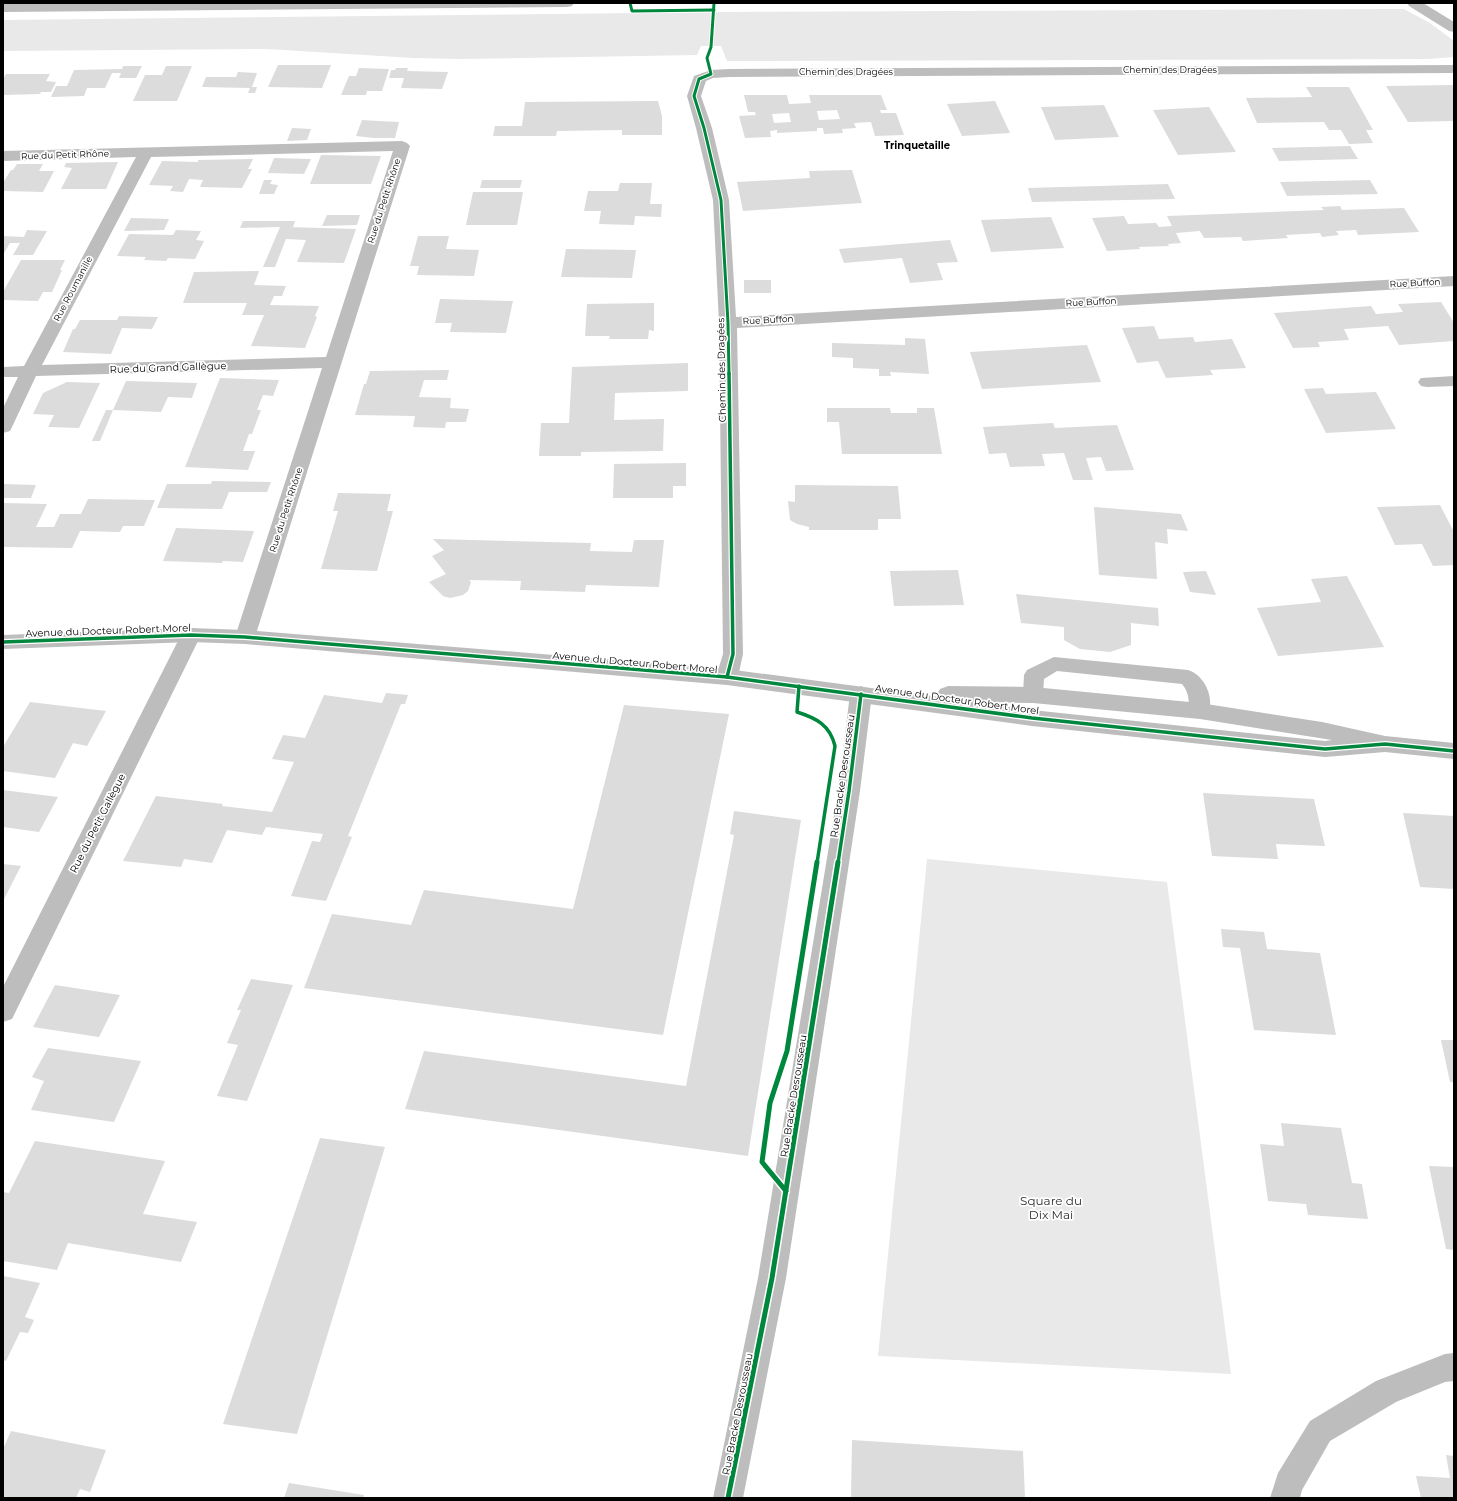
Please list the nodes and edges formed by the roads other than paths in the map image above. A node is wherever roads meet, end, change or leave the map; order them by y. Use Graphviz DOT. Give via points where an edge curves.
graph roads {
  1 [pos="567,3"];
  2 [pos="1414,3"];
  3 [pos="3,8"];
  4 [pos="1454,28"];
  5 [pos="1454,69"];
  6 [pos="146,152"];
  7 [pos="3,156"];
  8 [pos="1454,281"];
  9 [pos="728,322"];
  10 [pos="333,362"];
  11 [pos="30,371"];
  12 [pos="3,372"];
  13 [pos="1454,381"];
  14 [pos="1427,382"];
  15 [pos="3,428"];
  16 [pos="191,635"];
  17 [pos="245,638"];
  18 [pos="3,642"];
  19 [pos="727,677"];
  20 [pos="861,694"];
  21 [pos="1033,695"];
  22 [pos="1200,710"];
  23 [pos="1385,744"];
  24 [pos="1454,751"];
  25 [pos="3,1012"];
  26 [pos="1454,1367"];
  27 [pos="728,1498"];
  28 [pos="1285,1498"];
  1 -- 3 [label="street"];
  2 -- 4 [label="street"];
  5 -- 9 [label="street, Chemin des Dragées" via="711,74 699,79 694,96 721,200"];
  6 -- 7 [label="street, Rue du Petit Rhône"];
  6 -- 10 [label="street, Rue du Petit Rhône" via="402,146"];
  6 -- 11 [label="street, Rue Roumanille"];
  8 -- 9 [label="street, Rue Buffon"];
  9 -- 19 [label="street, Chemin des Dragées" via="733,654"];
  10 -- 11 [label="street, Rue du Grand Gallègue"];
  10 -- 17 [label="street, Rue du Petit Rhône"];
  11 -- 12 [label="street, Rue du Grand Gallègue"];
  11 -- 15 [label="street, Rue Roumanille"];
  13 -- 14 [label="street"];
  16 -- 17 [label="street, Avenue du Docteur Robert Morel"];
  16 -- 18 [label="street, Avenue du Docteur Robert Morel"];
  16 -- 25 [label="street, Rue du Petit Gallègue"];
  17 -- 19 [label="street, Avenue du Docteur Robert Morel"];
  19 -- 20 [label="street, Avenue du Docteur Robert Morel"];
  20 -- 21 [label="street, Avenue du Docteur Robert Morel"];
  20 -- 23 [label="street, Avenue du Docteur Robert Morel" via="1032,718 1325,749"];
  20 -- 27 [label="street, Rue Bracke Desrousseau" via="848,799 772,1278"];
  21 -- 22 [label="street, Avenue du Docteur Robert Morel"];
  21 -- 22 [label="lane" via="1034,675 1054,664 1188,677 1198,689"];
  22 -- 23 [label="street, Avenue du Docteur Robert Morel" via="1322,730"];
  23 -- 24 [label="street, Avenue du Docteur Robert Morel"];
  26 -- 28 [label="street" via="1445,1368 1386,1391 1320,1431 1289,1484"];
}
